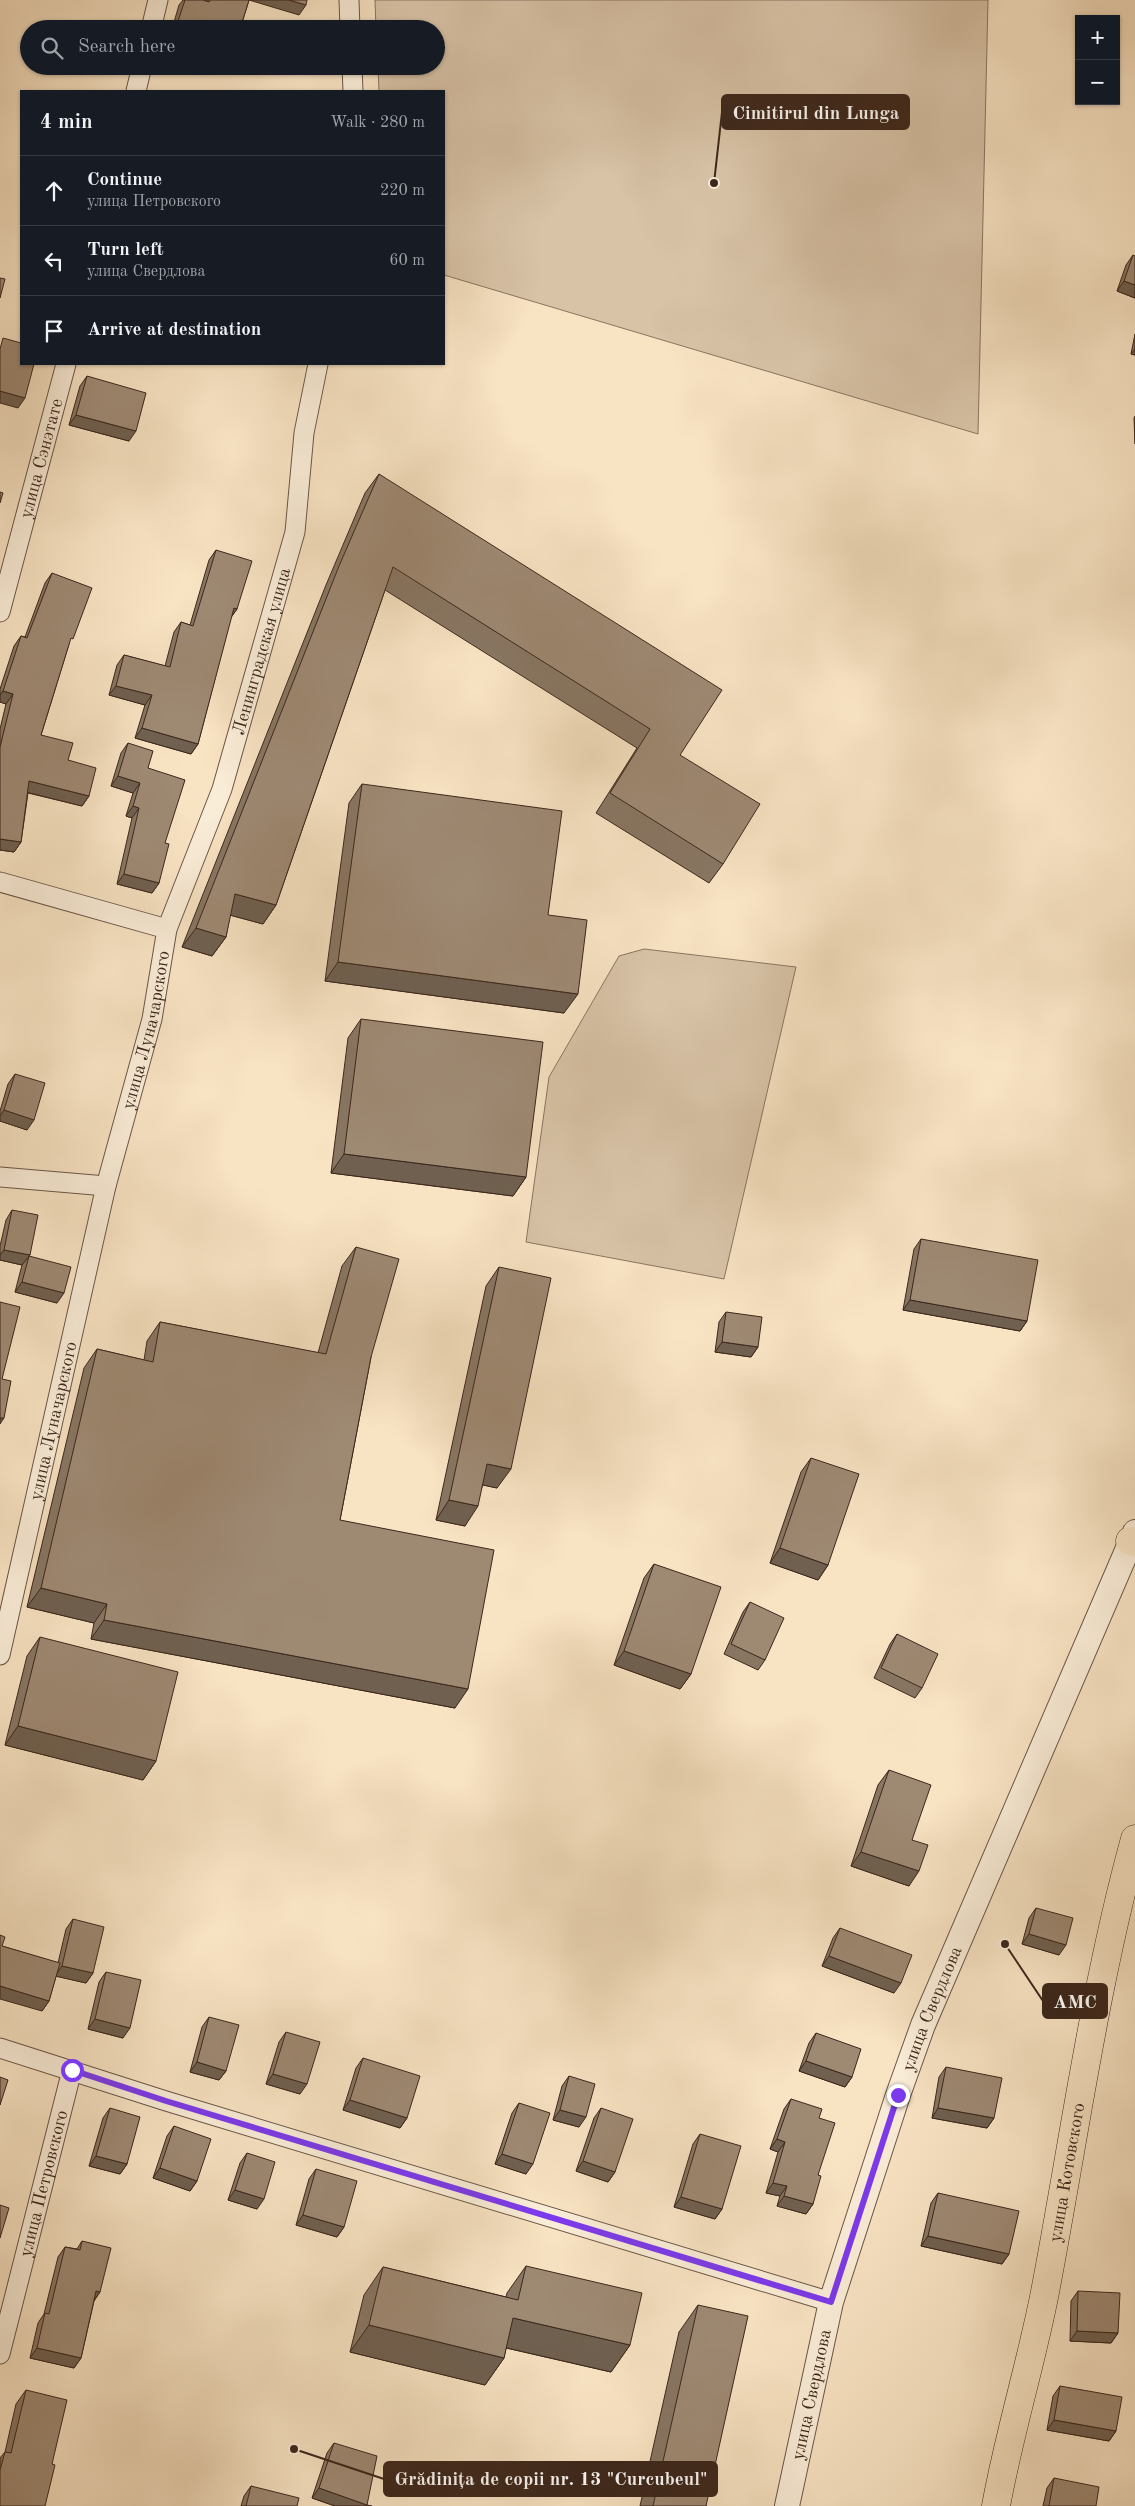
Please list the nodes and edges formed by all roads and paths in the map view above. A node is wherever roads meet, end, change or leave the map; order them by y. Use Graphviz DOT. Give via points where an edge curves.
graph roads {
  1 [pos="158,0"];
  2 [pos="349,0"];
  3 [pos="153,20"];
  4 [pos="350,20"];
  5 [pos="140,75"];
  6 [pos="352,75"];
  7 [pos="136,90"];
  8 [pos="353,90"];
  9 [pos="66,365"];
  10 [pos="318,365"];
  11 [pos="0,612"];
  12 [pos="0,882"];
  13 [pos="167,930"];
  14 [pos="0,1177"];
  15 [pos="106,1186"];
  16 [pos="1133,1538"];
  17 [pos="0,1655"];
  18 [pos="1135,1839"];
  19 [pos="0,2048"];
  20 [pos="72,2070"];
  21 [pos="831,2302"];
  22 [pos="0,2354"];
  23 [pos="787,2506"];
  24 [pos="996,2506"];
  1 -- 3 [label="street"];
  2 -- 4 [label="street"];
  5 -- 7 [label="street"];
  6 -- 8 [label="street"];
  9 -- 11 [label="street, улица Сэнэтате"];
  10 -- 13 [label="street, Ленинградская улица" via="304,432 295,532 222,789"];
  12 -- 13 [label="street"];
  13 -- 15 [label="street, улица Луначарского" via="152,1019"];
  14 -- 15 [label="street"];
  15 -- 17 [label="street, улица Луначарского"];
  16 -- 21 [label="street, улица Свердлова" via="923,2025"];
  18 -- 24 [label="highway, улица Котовского" via="1117,1903 1044,2294"];
  19 -- 20 [label="street"];
  20 -- 21 [label="street"];
  20 -- 22 [label="street, улица Петровского"];
  21 -- 23 [label="street, улица Свердлова"];
}
